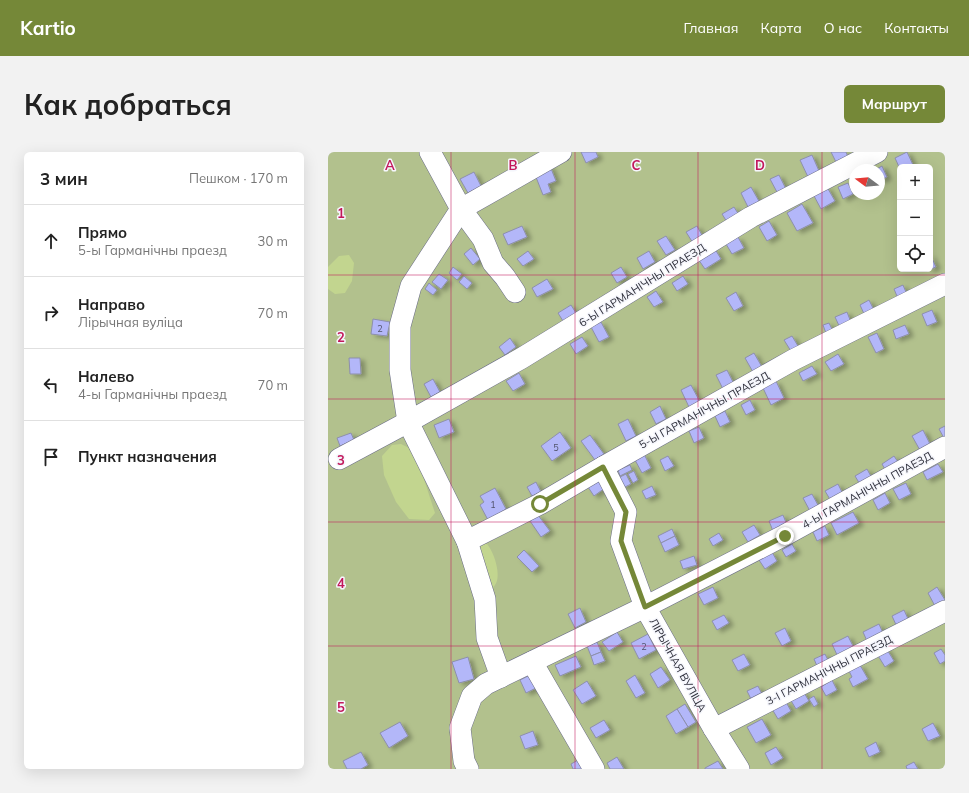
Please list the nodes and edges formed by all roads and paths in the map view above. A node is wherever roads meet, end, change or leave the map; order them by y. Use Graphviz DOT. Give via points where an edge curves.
graph roads {
  1 [pos="430,152"];
  2 [pos="561,152"];
  3 [pos="877,152"];
  4 [pos="461,209"];
  5 [pos="945,284"];
  6 [pos="515,292"];
  7 [pos="408,422"];
  8 [pos="945,447"];
  9 [pos="339,458"];
  10 [pos="603,467"];
  11 [pos="467,541"];
  12 [pos="645,607"];
  13 [pos="945,611"];
  14 [pos="532,662"];
  15 [pos="501,678"];
  16 [pos="714,729"];
  17 [pos="468,769"];
  18 [pos="594,769"];
  19 [pos="739,769"];
  1 -- 4 [label="lane"];
  2 -- 4 [label="lane"];
  3 -- 7 [label="lane, 6-Ы ГАРМАНІЧНЫ ПРАЕЗД" via="751,217 522,358"];
  4 -- 6 [label="lane" via="483,239 493,263"];
  4 -- 7 [label="lane" via="411,286 400,326 400,370"];
  5 -- 10 [label="lane, 5-Ы ГАРМАНІЧНЫ ПРАЕЗД" via="793,360"];
  7 -- 9 [label="lane, 6-Ы ГАРМАНІЧНЫ ПРАЕЗД"];
  7 -- 11 [label="lane"];
  8 -- 12 [label="lane, 4-Ы ГАРМАНІЧНЫ ПРАЕЗД" via="785,536"];
  10 -- 11 [label="lane, 5-Ы ГАРМАНІЧНЫ ПРАЕЗД" via="540,504"];
  10 -- 12 [label="lane, ЛІРЫЧНАЯ ВУЛІЦА" via="626,512 621,541"];
  11 -- 15 [label="lane" via="485,600 487,638"];
  12 -- 14 [label="lane, 4-Ы ГАРМАНІЧНЫ ПРАЕЗД"];
  12 -- 16 [label="lane, ЛІРЫЧНАЯ ВУЛІЦА"];
  13 -- 16 [label="lane, 3-І ГАРМАНІЧНЫ ПРАЕЗД"];
  14 -- 15 [label="lane, 4-Ы ГАРМАНІЧНЫ ПРАЕЗД"];
  14 -- 18 [label="lane"];
  15 -- 17 [label="lane, 4-Ы ГАРМАНІЧНЫ ПРАЕЗД" via="486,684 472,696 460,728 464,761"];
  16 -- 19 [label="lane, ЛІРЫЧНАЯ ВУЛІЦА"];
}
